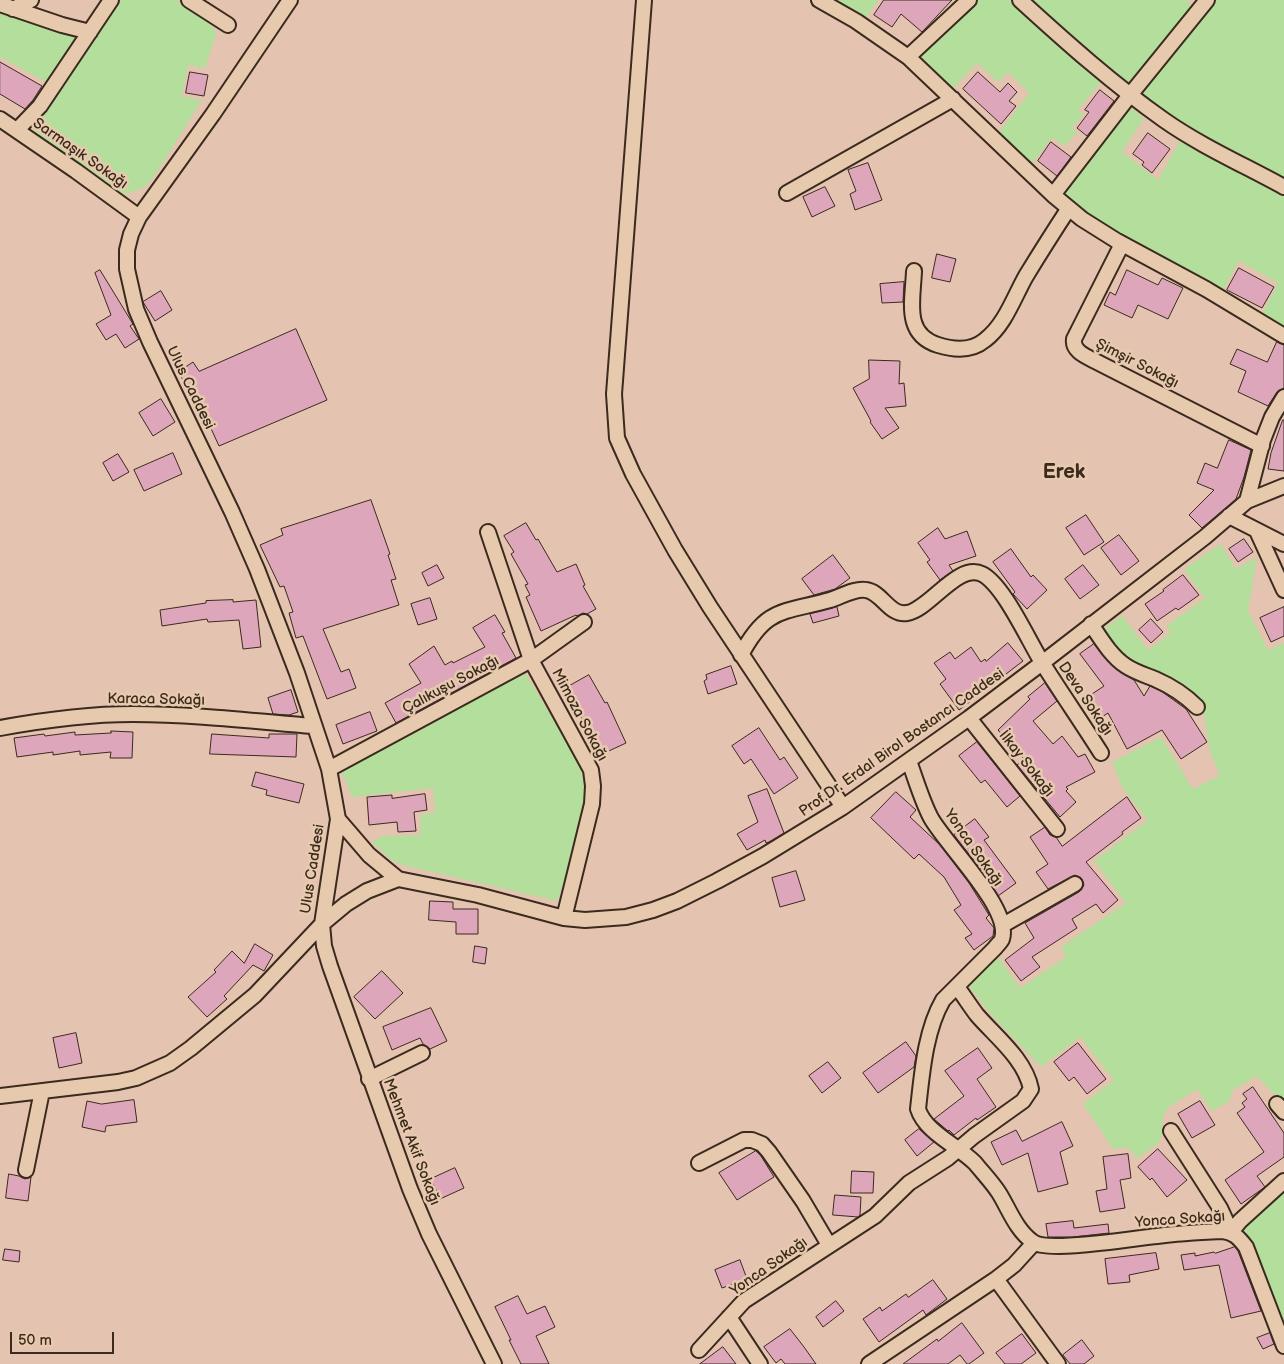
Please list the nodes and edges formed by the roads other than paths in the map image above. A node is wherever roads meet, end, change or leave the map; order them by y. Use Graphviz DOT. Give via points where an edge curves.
graph roads {
  1 [pos="30,0"];
  2 [pos="111,0"];
  3 [pos="189,0"];
  4 [pos="290,0"];
  5 [pos="644,0"];
  6 [pos="819,0"];
  7 [pos="969,0"];
  8 [pos="1020,0"];
  9 [pos="1203,1"];
  10 [pos="7,6"];
  11 [pos="228,25"];
  12 [pos="90,32"];
  13 [pos="908,57"];
  14 [pos="1130,95"];
  15 [pos="952,99"];
  16 [pos="0,120"];
  17 [pos="17,130"];
  18 [pos="1284,187"];
  19 [pos="786,193"];
  20 [pos="1053,195"];
  21 [pos="1069,208"];
  22 [pos="140,217"];
  23 [pos="1122,244"];
  24 [pos="914,270"];
  25 [pos="1284,336"];
  26 [pos="1284,397"];
  27 [pos="1262,446"];
  28 [pos="1284,486"];
  29 [pos="1247,501"];
  30 [pos="1229,516"];
  31 [pos="1257,531"];
  32 [pos="488,532"];
  33 [pos="1284,544"];
  34 [pos="1284,590"];
  35 [pos="584,622"];
  36 [pos="1091,624"];
  37 [pos="741,655"];
  38 [pos="531,660"];
  39 [pos="1042,663"];
  40 [pos="1197,707"];
  41 [pos="970,718"];
  42 [pos="313,726"];
  43 [pos="0,728"];
  44 [pos="1102,753"];
  45 [pos="909,761"];
  46 [pos="328,769"];
  47 [pos="843,807"];
  48 [pos="338,818"];
  49 [pos="1056,829"];
  50 [pos="398,879"];
  51 [pos="1075,884"];
  52 [pos="564,918"];
  53 [pos="322,924"];
  54 [pos="1003,925"];
  55 [pos="957,987"];
  56 [pos="422,1053"];
  57 [pos="369,1079"];
  58 [pos="42,1091"];
  59 [pos="0,1096"];
  60 [pos="1171,1131"];
  61 [pos="959,1149"];
  62 [pos="699,1162"];
  63 [pos="26,1170"];
  64 [pos="1284,1181"];
  65 [pos="1231,1232"];
  66 [pos="1034,1244"];
  67 [pos="829,1245"];
  68 [pos="996,1279"];
  69 [pos="729,1317"];
  70 [pos="1284,1346"];
  71 [pos="699,1350"];
  72 [pos="494,1364"];
  73 [pos="760,1364"];
  74 [pos="869,1364"];
  75 [pos="1058,1364"];
  1 -- 10 [label="street"];
  2 -- 12 [label="street"];
  3 -- 11 [label="street"];
  4 -- 22 [label="street, Ulus Caddesi"];
  5 -- 37 [label="street" via="615,375 617,438 675,550"];
  6 -- 13 [label="street"];
  7 -- 13 [label="street"];
  8 -- 14 [label="street"];
  9 -- 14 [label="street"];
  10 -- 12 [label="street"];
  12 -- 17 [label="street" via="40,106"];
  13 -- 15 [label="street"];
  14 -- 18 [label="street" via="1194,139"];
  14 -- 20 [label="street"];
  15 -- 19 [label="street"];
  15 -- 20 [label="street"];
  16 -- 17 [label="street, Sarmaşık Sokağı"];
  17 -- 22 [label="street, Sarmaşık Sokağı"];
  20 -- 21 [label="street"];
  21 -- 23 [label="street"];
  21 -- 24 [label="street" via="1003,318 991,335 979,344 947,348 921,337 914,324"];
  22 -- 42 [label="street, Ulus Caddesi" via="131,234 127,268 136,309 257,570 297,673"];
  23 -- 25 [label="street"];
  23 -- 27 [label="street, Şimşir Sokağı" via="1074,339 1076,349"];
  26 -- 27 [label="street" via="1270,422"];
  27 -- 29 [label="street"];
  28 -- 29 [label="street, Prof.Dr. Erdal Birol Bostancı Caddesi"];
  29 -- 30 [label="street, Prof.Dr. Erdal Birol Bostancı Caddesi"];
  30 -- 31 [label="street"];
  30 -- 36 [label="street, Prof.Dr. Erdal Birol Bostancı Caddesi"];
  31 -- 33 [label="street"];
  31 -- 34 [label="street"];
  32 -- 38 [label="street, Mimoza Sokağı"];
  35 -- 38 [label="street, Çalıkuşu Sokağı"];
  36 -- 39 [label="street, Prof.Dr. Erdal Birol Bostancı Caddesi"];
  36 -- 40 [label="street" via="1122,663 1174,688"];
  37 -- 39 [label="street, Deva Sokağı" via="762,624 783,611 867,590 892,609 907,613 962,575 975,572 982,574 999,590"];
  37 -- 47 [label="street"];
  38 -- 46 [label="street, Çalıkuşu Sokağı"];
  38 -- 52 [label="street, Mimoza Sokağı" via="591,770 592,804"];
  39 -- 41 [label="street, Prof.Dr. Erdal Birol Bostancı Caddesi"];
  39 -- 44 [label="street, Deva Sokağı"];
  41 -- 45 [label="street, Prof.Dr. Erdal Birol Bostancı Caddesi"];
  41 -- 49 [label="street, İlkay Sokağı"];
  42 -- 43 [label="street, Karaca Sokağı" via="132,714 63,718"];
  42 -- 46 [label="street, Ulus Caddesi"];
  45 -- 47 [label="street, Prof.Dr. Erdal Birol Bostancı Caddesi"];
  45 -- 54 [label="street, Yonca Sokağı" via="931,818 983,888"];
  46 -- 48 [label="street, Ulus Caddesi"];
  47 -- 52 [label="street, Prof.Dr. Erdal Birol Bostancı Caddesi" via="763,856 676,901 626,917"];
  48 -- 50 [label="street, Ulus Caddesi" via="369,855"];
  48 -- 53 [label="street, Ulus Caddesi"];
  50 -- 52 [label="street, Prof.Dr. Erdal Birol Bostancı Caddesi" via="478,895"];
  50 -- 53 [label="street" via="367,891"];
  51 -- 54 [label="street"];
  53 -- 57 [label="street, Mehmet Akif Sokağı" via="330,966"];
  53 -- 58 [label="street" via="254,995 170,1063 118,1082"];
  54 -- 55 [label="street" via="1002,939"];
  55 -- 61 [label="street" via="943,1000 930,1030 918,1109 920,1117 928,1125"];
  55 -- 61 [label="street, Yonca Sokağı" via="1017,1061 1028,1077 1031,1089 1023,1101"];
  56 -- 57 [label="street"];
  57 -- 72 [label="street, Mehmet Akif Sokağı" via="410,1189"];
  58 -- 59 [label="street"];
  58 -- 63 [label="street"];
  60 -- 65 [label="street" via="1220,1208"];
  61 -- 66 [label="street" via="988,1178 1009,1213"];
  61 -- 67 [label="street, Yonca Sokağı" via="909,1183 875,1216"];
  62 -- 67 [label="street, Yonca Sokağı" via="744,1140 762,1144 803,1201"];
  64 -- 65 [label="street"];
  65 -- 66 [label="street, Yonca Sokağı" via="1078,1245"];
  65 -- 70 [label="street, Yonca Sokağı" via="1246,1248"];
  66 -- 68 [label="street"];
  67 -- 69 [label="street, Yonca Sokağı" via="744,1301"];
  68 -- 74 [label="street"];
  68 -- 75 [label="street"];
  69 -- 71 [label="street, Yonca Sokağı"];
  69 -- 73 [label="street, Yonca Sokağı"];
}
